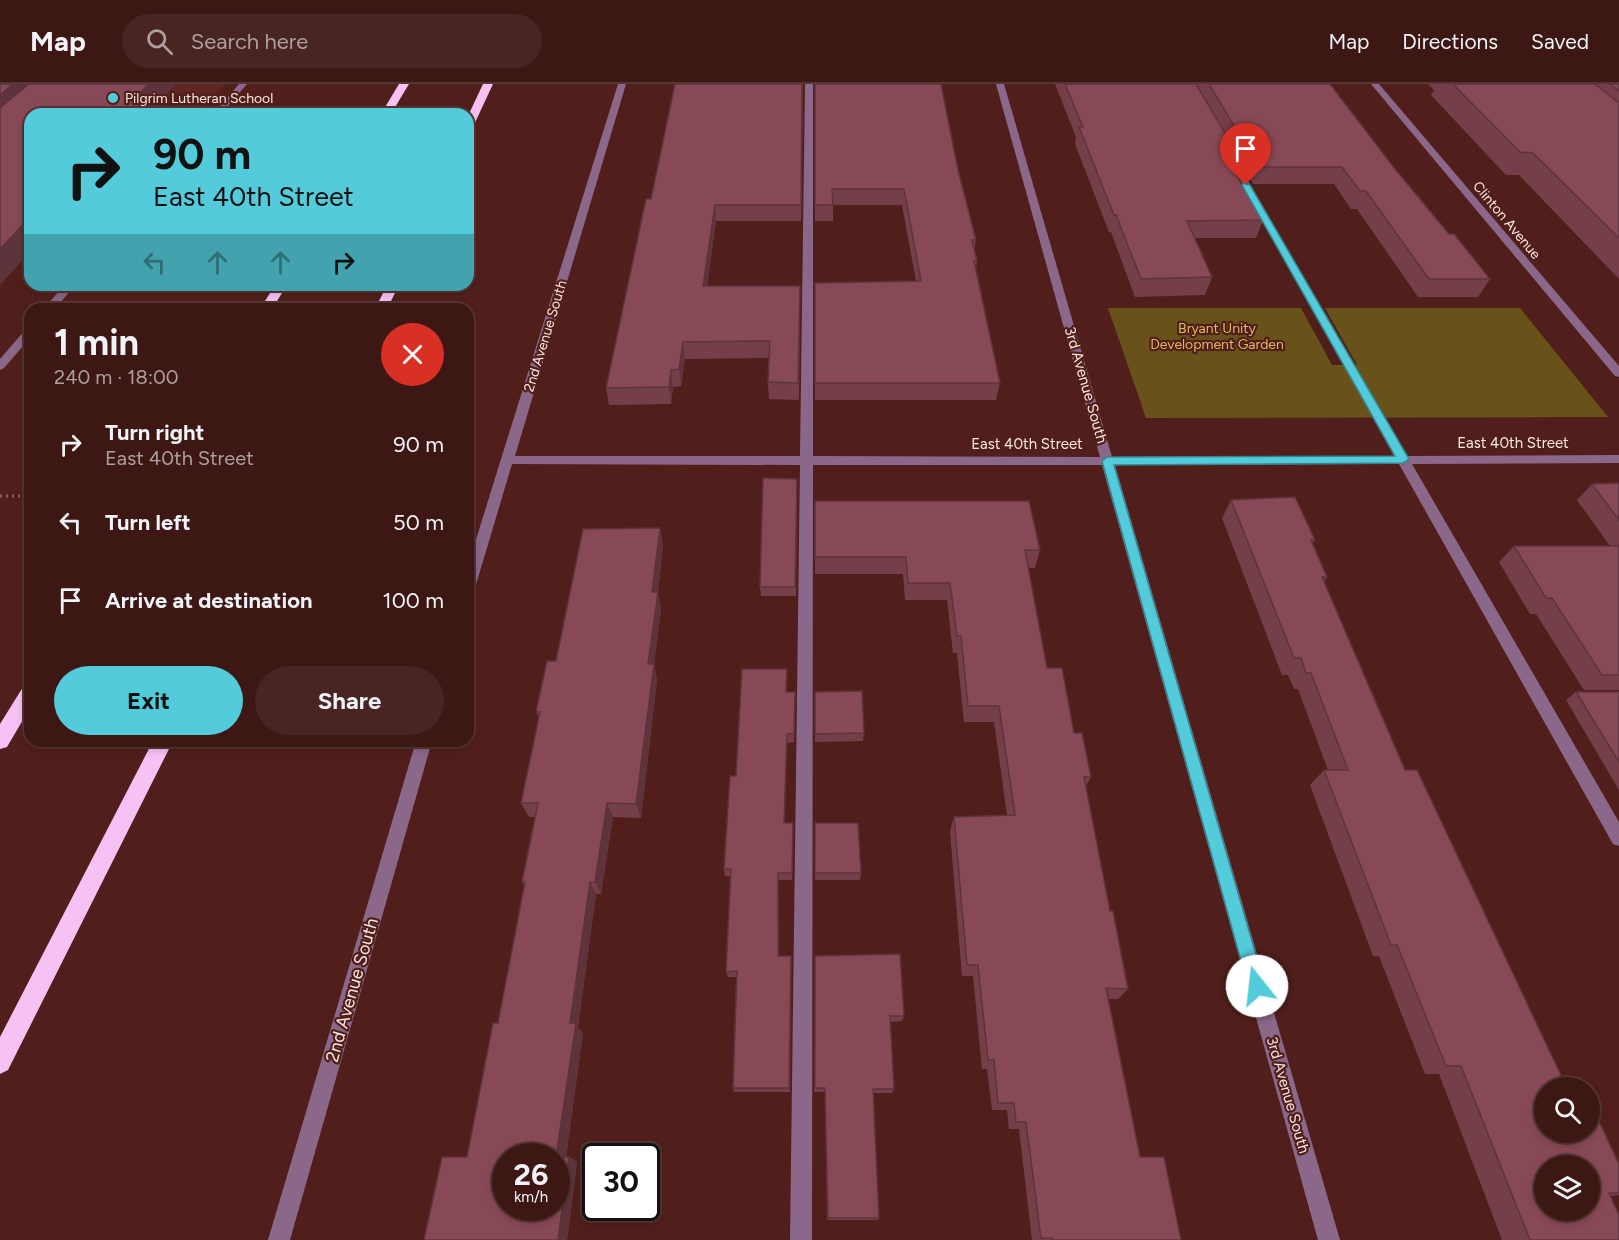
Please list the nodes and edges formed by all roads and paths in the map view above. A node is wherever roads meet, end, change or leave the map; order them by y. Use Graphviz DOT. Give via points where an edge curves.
graph roads {
  1 [pos="243,84"];
  2 [pos="404,84"];
  3 [pos="488,84"];
  4 [pos="622,84"];
  5 [pos="809,84"];
  6 [pos="1000,84"];
  7 [pos="1375,84"];
  8 [pos="222,108"];
  9 [pos="390,108"];
  10 [pos="474,114"];
  11 [pos="1224,146"];
  12 [pos="65,291"];
  13 [pos="54,303"];
  14 [pos="24,338"];
  15 [pos="0,366"];
  16 [pos="1619,373"];
  17 [pos="507,459"];
  18 [pos="806,459"];
  19 [pos="1403,459"];
  20 [pos="1619,459"];
  21 [pos="1107,461"];
  22 [pos="0,496"];
  23 [pos="24,496"];
  24 [pos="474,568"];
  25 [pos="24,702"];
  26 [pos="0,741"];
  27 [pos="160,747"];
  28 [pos="422,747"];
  29 [pos="1619,838"];
  30 [pos="0,1062"];
  31 [pos="279,1240"];
  32 [pos="801,1240"];
  33 [pos="1329,1240"];
  1 -- 8 [label="street"];
  2 -- 9 [label="highway"];
  3 -- 10 [label="highway"];
  4 -- 17 [label="street, 2nd Avenue South"];
  5 -- 18 [label="street"];
  6 -- 21 [label="street, 3rd Avenue South"];
  7 -- 16 [label="street, Clinton Avenue"];
  11 -- 19 [label="street"];
  12 -- 13 [label="street"];
  14 -- 15 [label="street"];
  17 -- 18 [label="street, East 40th Street"];
  17 -- 24 [label="street, 2nd Avenue South"];
  18 -- 21 [label="street, East 40th Street"];
  18 -- 32 [label="street"];
  19 -- 20 [label="street, East 40th Street"];
  19 -- 21 [label="street, East 40th Street"];
  19 -- 29 [label="street"];
  21 -- 33 [label="street, 3rd Avenue South"];
  22 -- 23 [label="path"];
  25 -- 26 [label="highway"];
  27 -- 30 [label="highway"];
  28 -- 31 [label="street, 2nd Avenue South"];
}
